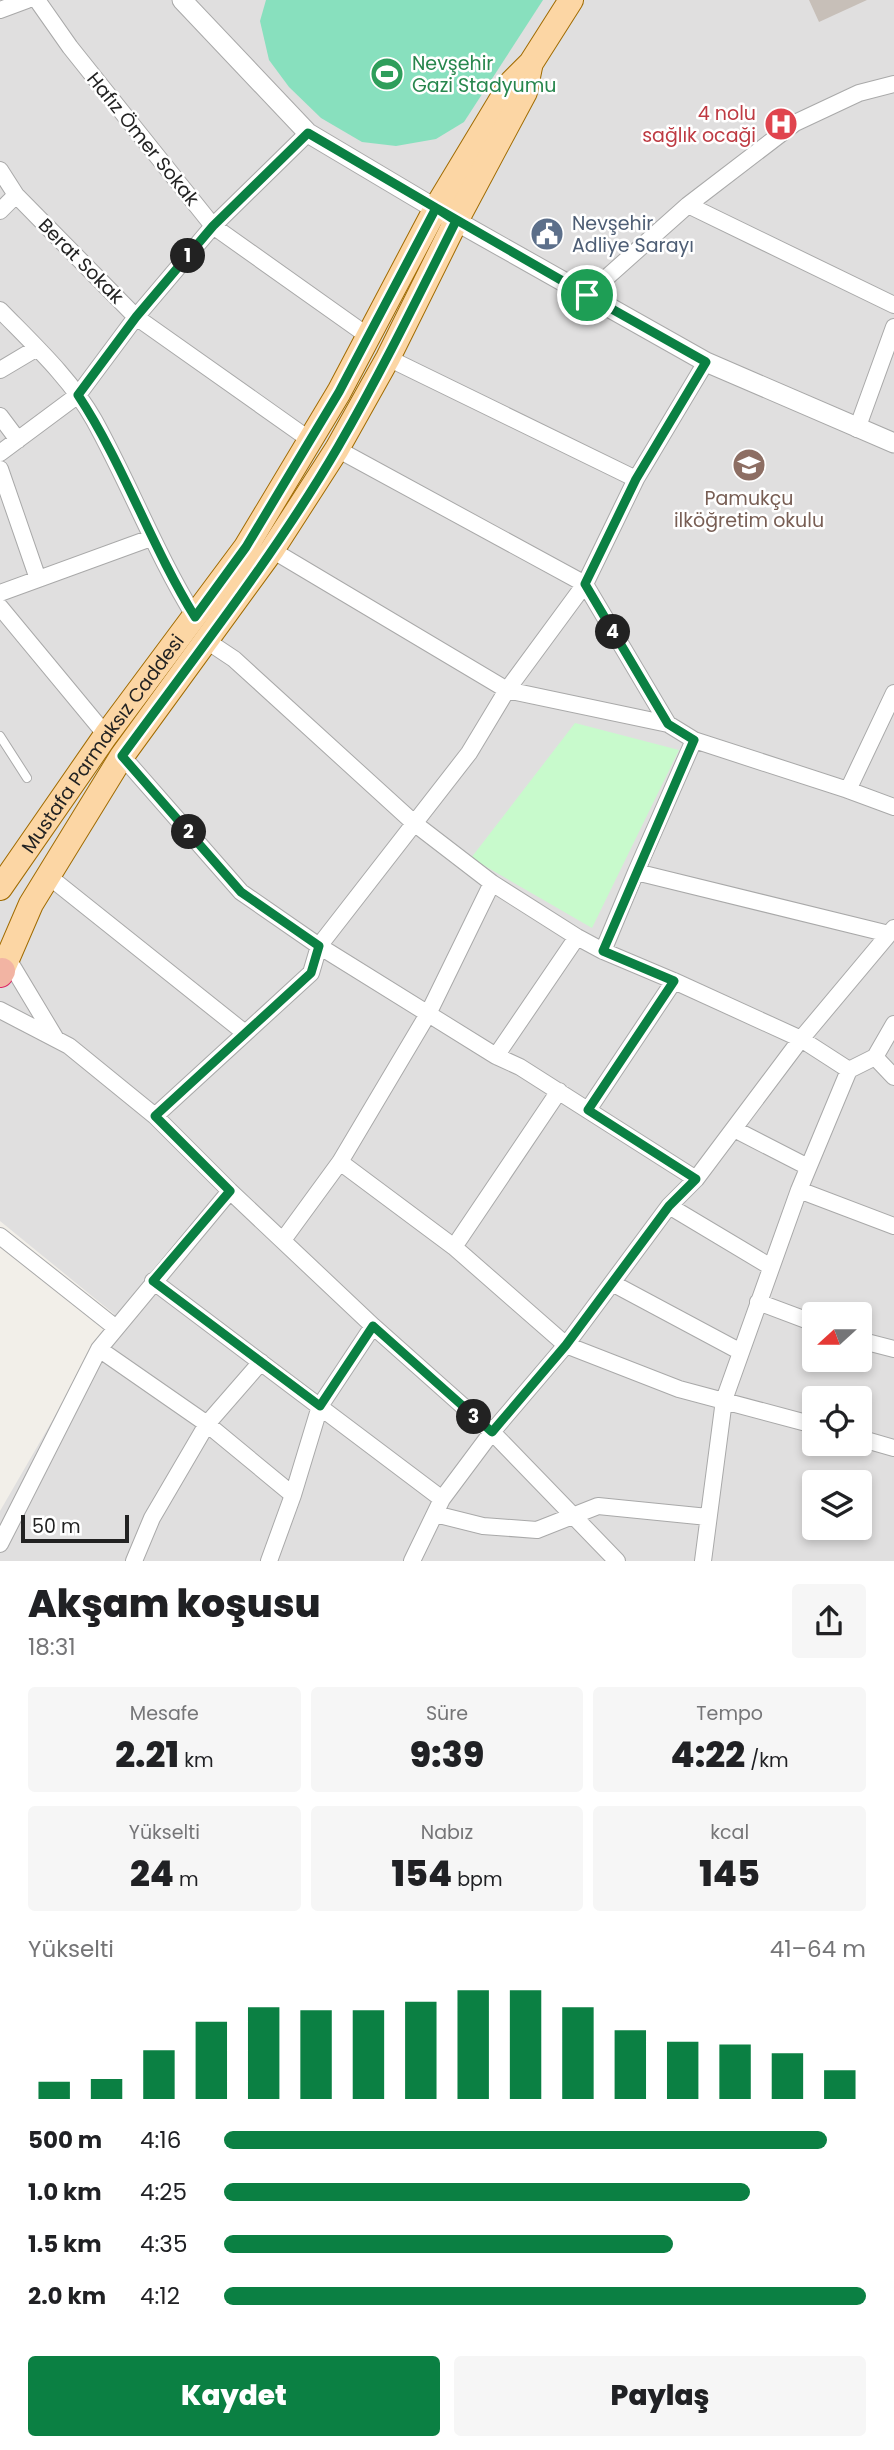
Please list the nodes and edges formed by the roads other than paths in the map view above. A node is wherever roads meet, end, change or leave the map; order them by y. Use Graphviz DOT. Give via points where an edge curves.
graph roads {
  1 [pos="27,0"];
  2 [pos="37,0"];
  3 [pos="182,0"];
  4 [pos="571,0"];
  5 [pos="0,10"];
  6 [pos="894,84"];
  7 [pos="308,133"];
  8 [pos="0,170"];
  9 [pos="16,195"];
  10 [pos="688,205"];
  11 [pos="0,211"];
  12 [pos="446,215"];
  13 [pos="213,226"];
  14 [pos="587,295"];
  15 [pos="894,305"];
  16 [pos="0,310"];
  17 [pos="136,317"];
  18 [pos="894,327"];
  19 [pos="369,336"];
  20 [pos="37,348"];
  21 [pos="388,358"];
  22 [pos="706,362"];
  23 [pos="0,370"];
  24 [pos="78,395"];
  25 [pos="0,416"];
  26 [pos="857,429"];
  27 [pos="18,440"];
  28 [pos="310,440"];
  29 [pos="894,443"];
  30 [pos="337,449"];
  31 [pos="0,453"];
  32 [pos="0,469"];
  33 [pos="636,479"];
  34 [pos="151,538"];
  35 [pos="272,550"];
  36 [pos="38,579"];
  37 [pos="585,584"];
  38 [pos="0,593"];
  39 [pos="0,607"];
  40 [pos="195,617"];
  41 [pos="207,641"];
  42 [pos="507,690"];
  43 [pos="894,693"];
  44 [pos="668,724"];
  45 [pos="0,736"];
  46 [pos="106,736"];
  47 [pos="694,740"];
  48 [pos="122,756"];
  49 [pos="27,778"];
  50 [pos="848,789"];
  51 [pos="894,807"];
  52 [pos="414,823"];
  53 [pos="636,872"];
  54 [pos="47,875"];
  55 [pos="492,883"];
  56 [pos="1,886"];
  57 [pos="892,931"];
  58 [pos="577,937"];
  59 [pos="319,946"];
  60 [pos="603,951"];
  61 [pos="2,962"];
  62 [pos="674,981"];
  63 [pos="0,1010"];
  64 [pos="428,1014"];
  65 [pos="894,1024"];
  66 [pos="245,1033"];
  67 [pos="56,1039"];
  68 [pos="801,1039"];
  69 [pos="496,1056"];
  70 [pos="875,1057"];
  71 [pos="849,1070"];
  72 [pos="894,1077"];
  73 [pos="559,1091"];
  74 [pos="588,1110"];
  75 [pos="155,1116"];
  76 [pos="734,1129"];
  77 [pos="340,1162"];
  78 [pos="808,1167"];
  79 [pos="696,1179"];
  80 [pos="799,1190"];
  81 [pos="230,1191"];
  82 [pos="669,1206"];
  83 [pos="894,1226"];
  84 [pos="0,1236"];
  85 [pos="283,1240"];
  86 [pos="454,1247"];
  87 [pos="771,1267"];
  88 [pos="153,1281"];
  89 [pos="612,1283"];
  90 [pos="758,1302"];
  91 [pos="802,1318"];
  92 [pos="373,1326"];
  93 [pos="116,1328"];
  94 [pos="872,1343"];
  95 [pos="566,1345"];
  96 [pos="99,1349"];
  97 [pos="894,1349"];
  98 [pos="741,1352"];
  99 [pos="261,1362"];
  100 [pos="724,1400"];
  101 [pos="320,1406"];
  102 [pos="802,1422"];
  103 [pos="207,1423"];
  104 [pos="492,1432"];
  105 [pos="872,1442"];
  106 [pos="894,1448"];
  107 [pos="293,1495"];
  108 [pos="438,1507"];
  109 [pos="573,1515"];
  110 [pos="708,1517"];
  111 [pos="0,1544"];
  112 [pos="134,1561"];
  113 [pos="269,1561"];
  114 [pos="412,1561"];
  115 [pos="617,1561"];
  116 [pos="703,1561"];
  1 -- 5 [label="street"];
  2 -- 13 [label="street, Hafız Ömer Sokak"];
  3 -- 7 [label="street"];
  4 -- 12 [label="main road, Mustafa Parmaksız Caddesi" via="531,63 525,92"];
  6 -- 10 [label="street" via="859,93 795,123"];
  7 -- 12 [label="street"];
  7 -- 13 [label="street"];
  8 -- 9 [label="street, Berat Sokak"];
  9 -- 11 [label="street"];
  9 -- 17 [label="street, Berat Sokak"];
  10 -- 14 [label="street"];
  10 -- 15 [label="street"];
  12 -- 14 [label="street"];
  12 -- 19 [label="main road, Mustafa Parmaksız Caddesi"];
  12 -- 21 [label="main road, Mustafa Parmaksız Caddesi"];
  13 -- 17 [label="street"];
  13 -- 19 [label="street, Hafız Ömer Sokak"];
  14 -- 22 [label="street"];
  16 -- 20 [label="street"];
  17 -- 24 [label="street"];
  17 -- 28 [label="street, Berat Sokak"];
  18 -- 26 [label="street"];
  19 -- 28 [label="main road, Mustafa Parmaksız Caddesi"];
  20 -- 23 [label="street"];
  20 -- 24 [label="street"];
  21 -- 30 [label="main road, Mustafa Parmaksız Caddesi"];
  21 -- 33 [label="street"];
  22 -- 26 [label="street"];
  22 -- 33 [label="street"];
  24 -- 27 [label="street"];
  24 -- 34 [label="street"];
  25 -- 27 [label="street"];
  26 -- 29 [label="street"];
  27 -- 31 [label="street"];
  28 -- 40 [label="main road, Mustafa Parmaksız Caddesi" via="246,547"];
  30 -- 35 [label="main road, Mustafa Parmaksız Caddesi"];
  30 -- 37 [label="street"];
  32 -- 36 [label="street"];
  33 -- 37 [label="street"];
  34 -- 36 [label="street"];
  34 -- 40 [label="street"];
  35 -- 41 [label="main road, Mustafa Parmaksız Caddesi"];
  35 -- 42 [label="street"];
  36 -- 38 [label="street"];
  37 -- 42 [label="street"];
  37 -- 44 [label="street"];
  39 -- 46 [label="street"];
  40 -- 46 [label="main road, Mustafa Parmaksız Caddesi"];
  41 -- 48 [label="main road, Mustafa Parmaksız Caddesi"];
  41 -- 52 [label="street" via="234,659"];
  42 -- 44 [label="street"];
  42 -- 52 [label="street" via="469,753"];
  43 -- 50 [label="street"];
  44 -- 47 [label="street"];
  45 -- 49 [label="lane"];
  46 -- 56 [label="main road, Mustafa Parmaksız Caddesi"];
  47 -- 50 [label="street"];
  47 -- 53 [label="street"];
  48 -- 54 [label="main road, Mustafa Parmaksız Caddesi"];
  48 -- 59 [label="street" via="241,892"];
  50 -- 51 [label="street"];
  52 -- 55 [label="street"];
  52 -- 59 [label="street"];
  53 -- 57 [label="street"];
  53 -- 60 [label="street"];
  54 -- 61 [label="main road, Mustafa Parmaksız Caddesi"];
  54 -- 66 [label="street"];
  55 -- 58 [label="street"];
  55 -- 64 [label="street"];
  57 -- 68 [label="street"];
  58 -- 60 [label="street"];
  58 -- 69 [label="street"];
  59 -- 64 [label="street"];
  59 -- 66 [label="street" via="311,973"];
  60 -- 62 [label="street"];
  61 -- 67 [label="street"];
  62 -- 68 [label="street"];
  62 -- 74 [label="street"];
  63 -- 67 [label="street"];
  64 -- 69 [label="street"];
  64 -- 77 [label="street"];
  65 -- 70 [label="street"];
  66 -- 75 [label="street"];
  67 -- 75 [label="street"];
  68 -- 71 [label="street"];
  68 -- 76 [label="street"];
  69 -- 73 [label="street"];
  70 -- 71 [label="street"];
  70 -- 72 [label="street"];
  71 -- 78 [label="street"];
  73 -- 74 [label="street"];
  73 -- 86 [label="street"];
  74 -- 79 [label="street"];
  75 -- 81 [label="street"];
  76 -- 78 [label="street"];
  76 -- 79 [label="street"];
  77 -- 85 [label="street"];
  77 -- 86 [label="street"];
  78 -- 80 [label="street"];
  79 -- 82 [label="street"];
  80 -- 83 [label="street"];
  80 -- 87 [label="street"];
  81 -- 85 [label="street"];
  81 -- 88 [label="street"];
  82 -- 87 [label="street"];
  82 -- 89 [label="street"];
  84 -- 93 [label="street"];
  85 -- 92 [label="street"];
  86 -- 95 [label="street"];
  87 -- 90 [label="street"];
  88 -- 93 [label="street"];
  88 -- 99 [label="street"];
  89 -- 95 [label="street"];
  89 -- 98 [label="street"];
  90 -- 91 [label="street"];
  90 -- 98 [label="street"];
  92 -- 101 [label="street"];
  92 -- 104 [label="street"];
  93 -- 96 [label="street"];
  94 -- 97 [label="street"];
  95 -- 100 [label="street" via="679,1389"];
  95 -- 104 [label="street"];
  96 -- 103 [label="street"];
  96 -- 111 [label="street"];
  98 -- 100 [label="street"];
  99 -- 101 [label="street"];
  99 -- 103 [label="street"];
  100 -- 102 [label="street"];
  100 -- 110 [label="street"];
  101 -- 107 [label="street"];
  101 -- 108 [label="street"];
  103 -- 107 [label="street"];
  103 -- 112 [label="street" via="152,1518"];
  104 -- 108 [label="street"];
  104 -- 109 [label="street"];
  105 -- 106 [label="street"];
  107 -- 113 [label="street"];
  108 -- 109 [label="street" via="484,1527 537,1530"];
  108 -- 114 [label="street"];
  109 -- 110 [label="street" via="598,1506"];
  109 -- 115 [label="street"];
  110 -- 116 [label="street"];
}
